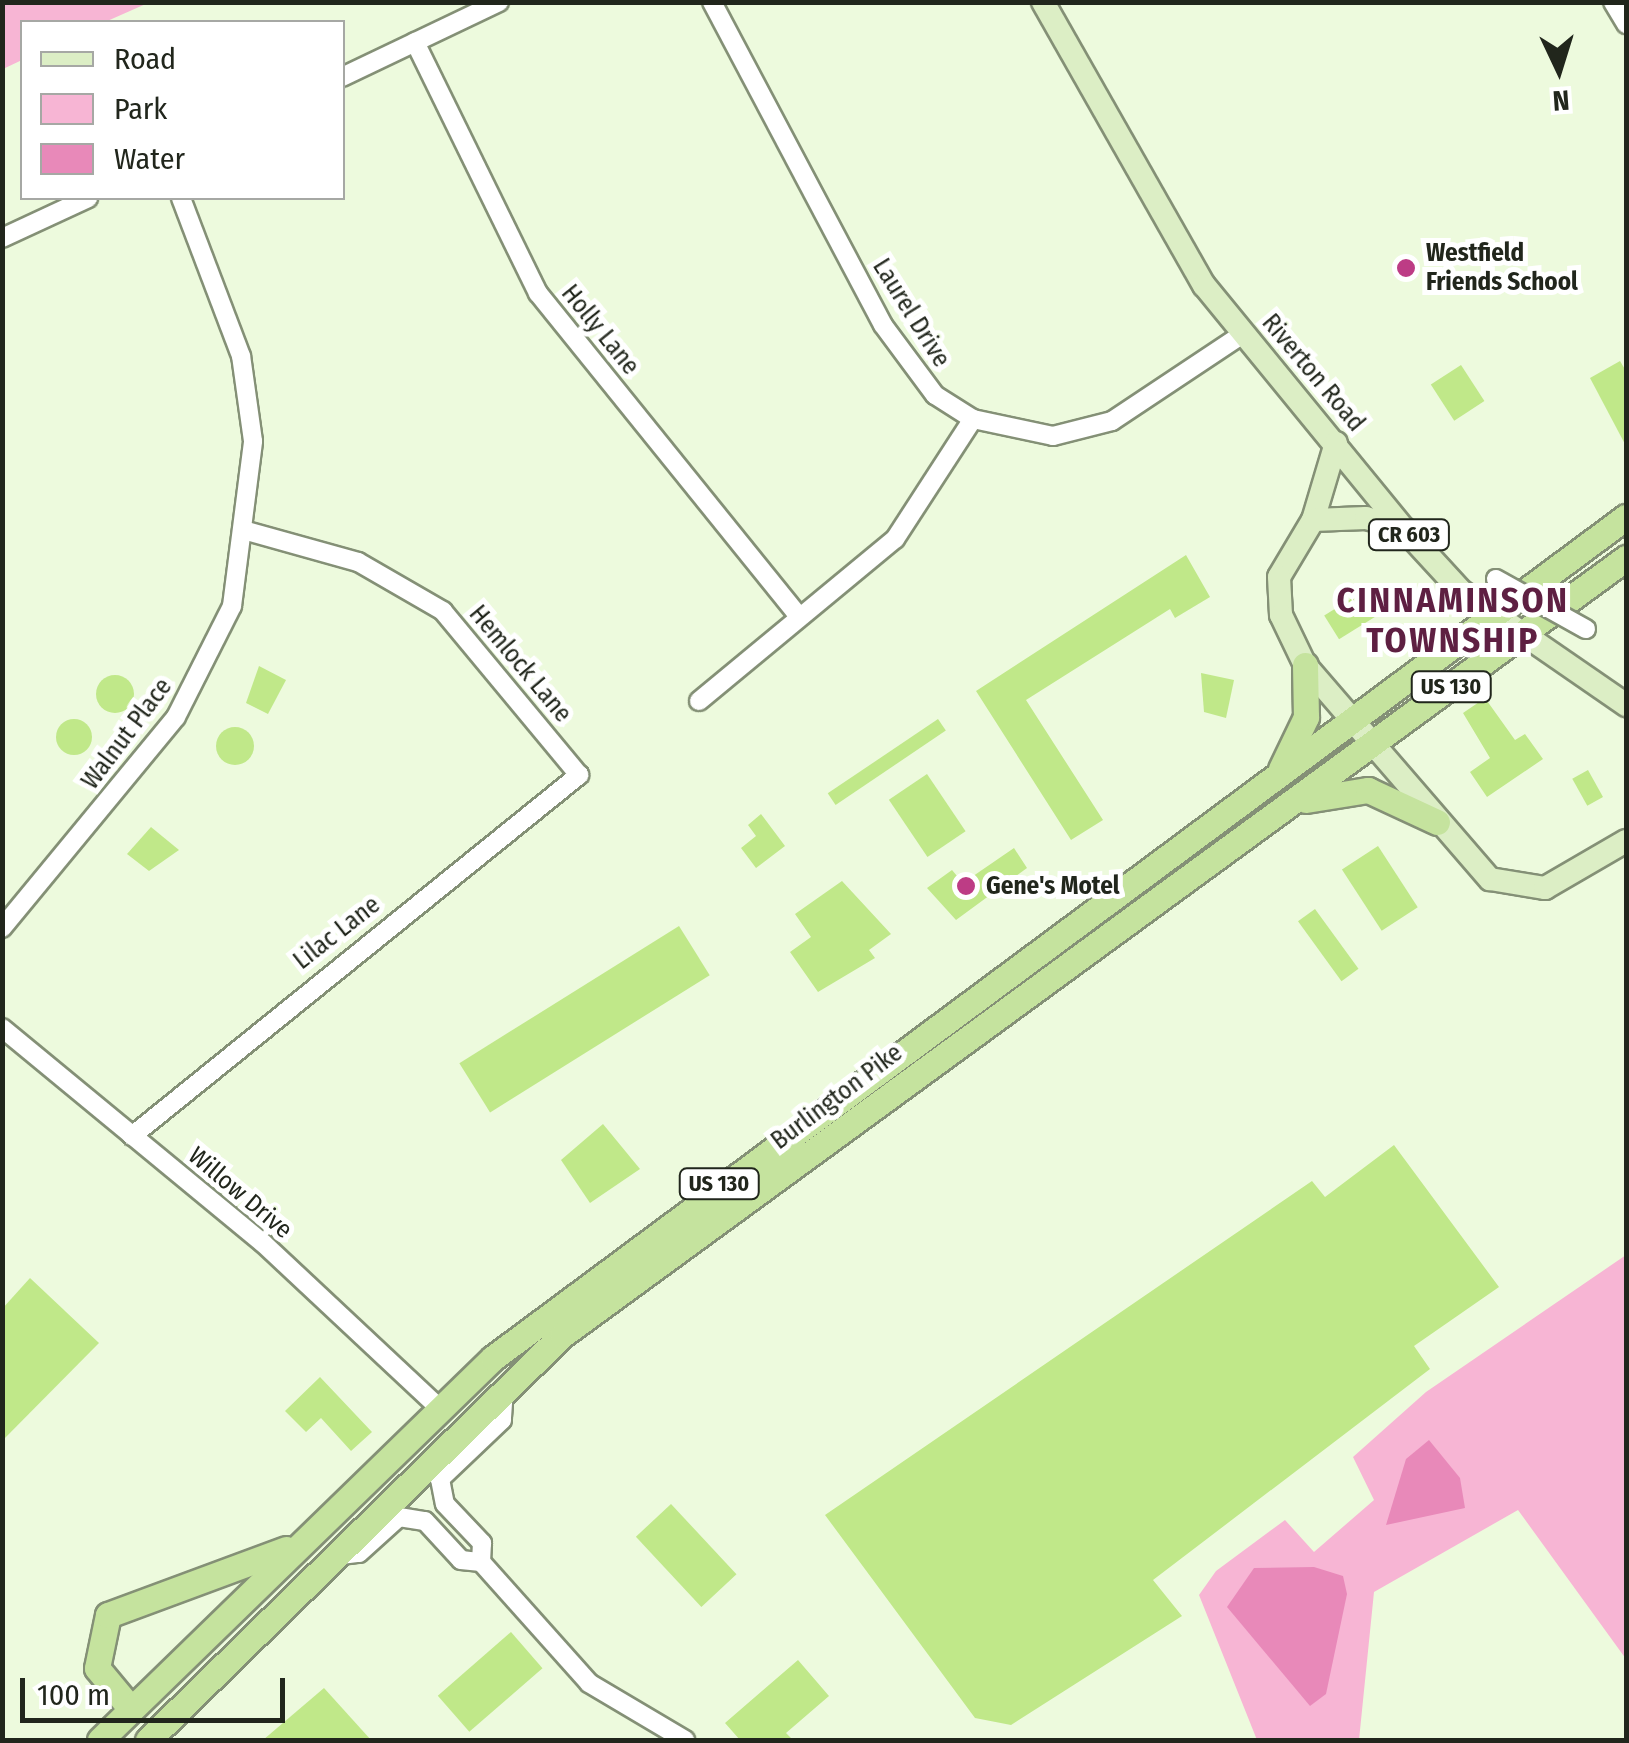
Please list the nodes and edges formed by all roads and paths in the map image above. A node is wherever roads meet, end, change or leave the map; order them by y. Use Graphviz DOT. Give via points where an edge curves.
graph roads {
  1 [pos="499,2"];
  2 [pos="712,2"];
  3 [pos="1044,2"];
  4 [pos="1613,2"];
  5 [pos="1626,24"];
  6 [pos="414,42"];
  7 [pos="345,76"];
  8 [pos="84,200"];
  9 [pos="182,200"];
  10 [pos="2,238"];
  11 [pos="1243,334"];
  12 [pos="973,419"];
  13 [pos="1336,443"];
  14 [pos="1626,517"];
  15 [pos="1313,520"];
  16 [pos="1404,529"];
  17 [pos="248,531"];
  18 [pos="1626,558"];
  19 [pos="1496,578"];
  20 [pos="1494,614"];
  21 [pos="799,616"];
  22 [pos="1586,629"];
  23 [pos="1524,633"];
  24 [pos="1306,665"];
  25 [pos="699,701"];
  26 [pos="1626,706"];
  27 [pos="1357,718"];
  28 [pos="1378,741"];
  29 [pos="579,775"];
  30 [pos="1273,780"];
  31 [pos="1291,804"];
  32 [pos="1437,822"];
  33 [pos="1626,841"];
  34 [pos="2,928"];
  35 [pos="2,1028"];
  36 [pos="132,1136"];
  37 [pos="504,1387"];
  38 [pos="436,1405"];
  39 [pos="291,1548"];
  40 [pos="329,1557"];
  41 [pos="481,1562"];
  42 [pos="131,1709"];
  43 [pos="157,1738"];
  44 [pos="100,1740"];
  45 [pos="685,1740"];
  1 -- 6 [label="street"];
  2 -- 12 [label="street, Laurel Drive" via="883,325 935,395"];
  3 -- 11 [label="main road, Riverton Road / CR 603" via="1144,194"];
  4 -- 5 [label="street"];
  6 -- 7 [label="street"];
  6 -- 21 [label="street, Holly Lane" via="538,293"];
  8 -- 10 [label="street"];
  9 -- 17 [label="street, Walnut Place" via="241,356 253,442"];
  11 -- 12 [label="street, Laurel Drive" via="1112,422 1053,436"];
  11 -- 13 [label="main road, Riverton Road / CR 603"];
  12 -- 21 [label="street" via="895,539"];
  13 -- 15 [label="main road"];
  13 -- 16 [label="main road, Riverton Road / CR 603"];
  14 -- 20 [label="highway, Burlington Pike / US 130"];
  15 -- 16 [label="main road" via="1366,518"];
  15 -- 24 [label="main road" via="1279,577 1281,615"];
  16 -- 20 [label="main road, Riverton Road / CR 603"];
  17 -- 29 [label="street, Hemlock Lane" via="358,562 443,612"];
  17 -- 34 [label="street, Walnut Place" via="232,606 176,717"];
  18 -- 23 [label="highway, Burlington Pike / US 130"];
  19 -- 22 [label="street, bridge"];
  20 -- 23 [label="main road, Riverton Road / CR 603"];
  20 -- 27 [label="highway, Burlington Pike / US 130"];
  21 -- 25 [label="street"];
  23 -- 26 [label="main road, Riverton Road / CR 603"];
  23 -- 28 [label="highway, Burlington Pike / US 130"];
  24 -- 27 [label="main road"];
  24 -- 30 [label="highway" via="1306,717"];
  27 -- 28 [label="main road"];
  27 -- 30 [label="highway, Burlington Pike / US 130"];
  28 -- 31 [label="highway, Burlington Pike / US 130"];
  28 -- 32 [label="main road"];
  29 -- 36 [label="street, Lilac Lane"];
  30 -- 38 [label="highway, Burlington Pike / US 130" via="612,1264"];
  31 -- 32 [label="highway" via="1368,790"];
  31 -- 37 [label="highway, Burlington Pike / US 130" via="904,1078"];
  32 -- 33 [label="main road" via="1509,886 1546,888"];
  35 -- 36 [label="street, Willow Drive"];
  36 -- 38 [label="street, Willow Drive"];
  37 -- 40 [label="highway, Burlington Pike / US 130"];
  37 -- 41 [label="street" via="502,1420 440,1479 446,1504 482,1543"];
  38 -- 39 [label="highway, Burlington Pike / US 130"];
  39 -- 42 [label="highway, Burlington Pike / US 130"];
  39 -- 42 [label="highway" via="108,1615 97,1668"];
  40 -- 41 [label="street" via="360,1553 399,1517 424,1521 461,1560"];
  40 -- 43 [label="highway, Burlington Pike / US 130"];
  41 -- 45 [label="street" via="589,1683"];
  42 -- 43 [label="street"];
  42 -- 44 [label="highway, Burlington Pike / US 130"];
}
